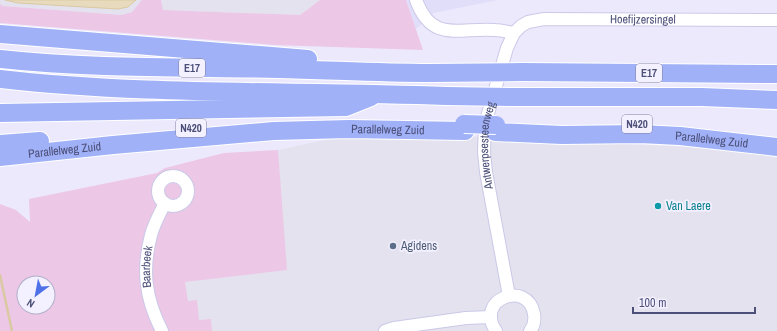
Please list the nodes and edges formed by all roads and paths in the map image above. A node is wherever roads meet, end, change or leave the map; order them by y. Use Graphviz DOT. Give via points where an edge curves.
graph roads {
  1 [pos="416,0"];
  2 [pos="777,20"];
  3 [pos="2,34"];
  4 [pos="511,39"];
  5 [pos="1,59"];
  6 [pos="383,74"];
  7 [pos="777,74"];
  8 [pos="0,79"];
  9 [pos="380,94"];
  10 [pos="777,100"];
  11 [pos="0,113"];
  12 [pos="496,128"];
  13 [pos="777,135"];
  14 [pos="777,147"];
  15 [pos="4,150"];
  16 [pos="165,204"];
  17 [pos="509,296"];
  18 [pos="491,317"];
  19 [pos="162,331"];
  20 [pos="385,331"];
  21 [pos="496,331"];
  22 [pos="530,331"];
  1 -- 4 [label="street" via="426,19 439,28 449,31 486,30"];
  2 -- 4 [label="street, Hoefijzersingel" via="544,19 521,26"];
  3 -- 6 [label="highway" via="344,61"];
  4 -- 17 [label="street, Antwerpsesteenweg" via="487,116 484,140 489,191"];
  5 -- 6 [label="highway, E17" via="78,66 279,69"];
  6 -- 7 [label="highway, E17, bridge"];
  8 -- 9 [label="highway, E17" via="118,89"];
  9 -- 10 [label="highway, E17, bridge"];
  9 -- 11 [label="highway" via="346,106"];
  12 -- 13 [label="highway, Parallelweg Zuid / N420" via="652,124"];
  12 -- 14 [label="highway, Parallelweg Zuid / N420" via="562,135 674,136"];
  12 -- 15 [label="highway, Parallelweg Zuid / N420, bridge" via="282,123 175,129"];
  16 -- 19 [label="street, Baarbeek" via="151,234 146,266 149,299"];
  17 -- 18 [label="street" via="497,302"];
  17 -- 22 [label="street" via="522,297 532,306 535,320"];
  18 -- 20 [label="street" via="466,318"];
  18 -- 21 [label="street"];
}
